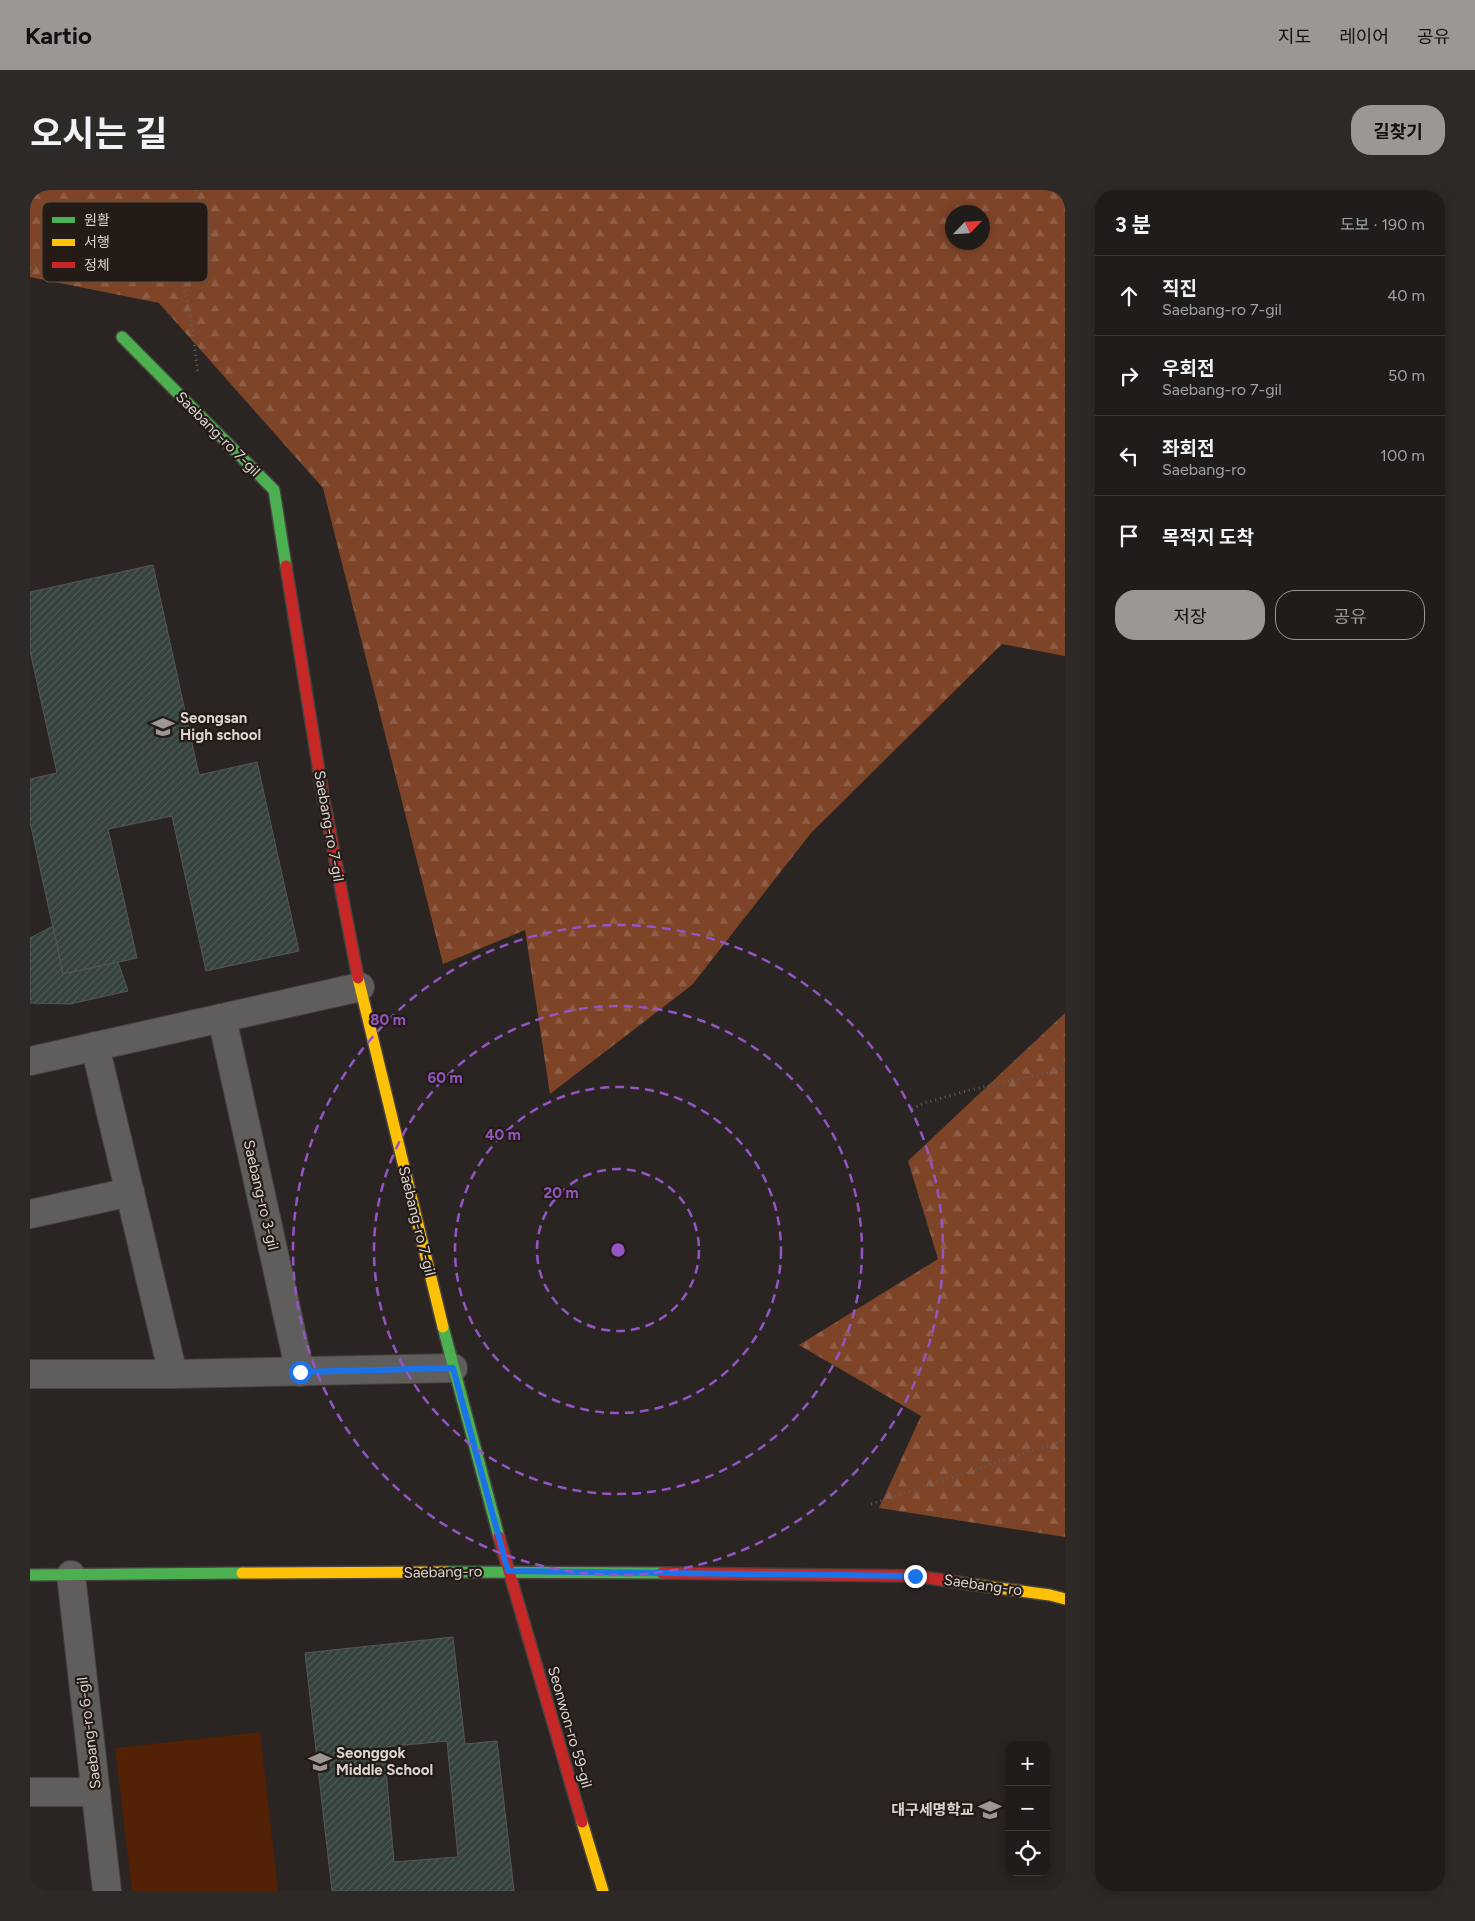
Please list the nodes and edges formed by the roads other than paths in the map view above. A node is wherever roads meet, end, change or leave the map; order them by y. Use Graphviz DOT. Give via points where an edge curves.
graph roads {
  1 [pos="122,337"];
  2 [pos="360,987"];
  3 [pos="222,1018"];
  4 [pos="95,1046"];
  5 [pos="30,1061"];
  6 [pos="130,1192"];
  7 [pos="30,1214"];
  8 [pos="453,1368"];
  9 [pos="300,1372"];
  10 [pos="30,1374"];
  11 [pos="173,1374"];
  12 [pos="508,1571"];
  13 [pos="30,1575"];
  14 [pos="71,1575"];
  15 [pos="1065,1599"];
  16 [pos="30,1792"];
  17 [pos="96,1792"];
  18 [pos="107,1891"];
  19 [pos="603,1891"];
  1 -- 2 [label="street, Saebang-ro 7-gil" via="274,490 322,790"];
  2 -- 3 [label="street"];
  2 -- 8 [label="street, Saebang-ro 7-gil"];
  3 -- 4 [label="street"];
  3 -- 9 [label="street, Saebang-ro 3-gil"];
  4 -- 5 [label="street"];
  4 -- 6 [label="street"];
  6 -- 7 [label="street"];
  6 -- 11 [label="street"];
  8 -- 9 [label="street"];
  8 -- 12 [label="street, Saebang-ro 7-gil"];
  9 -- 11 [label="street"];
  10 -- 11 [label="street"];
  12 -- 14 [label="street, Saebang-ro"];
  12 -- 15 [label="street, Saebang-ro" via="915,1576"];
  12 -- 19 [label="street, Seonwon-ro 59-gil"];
  13 -- 14 [label="street, Saebang-ro"];
  14 -- 17 [label="street, Saebang-ro 6-gil"];
  16 -- 17 [label="street"];
  17 -- 18 [label="street, Saebang-ro 6-gil"];
}
